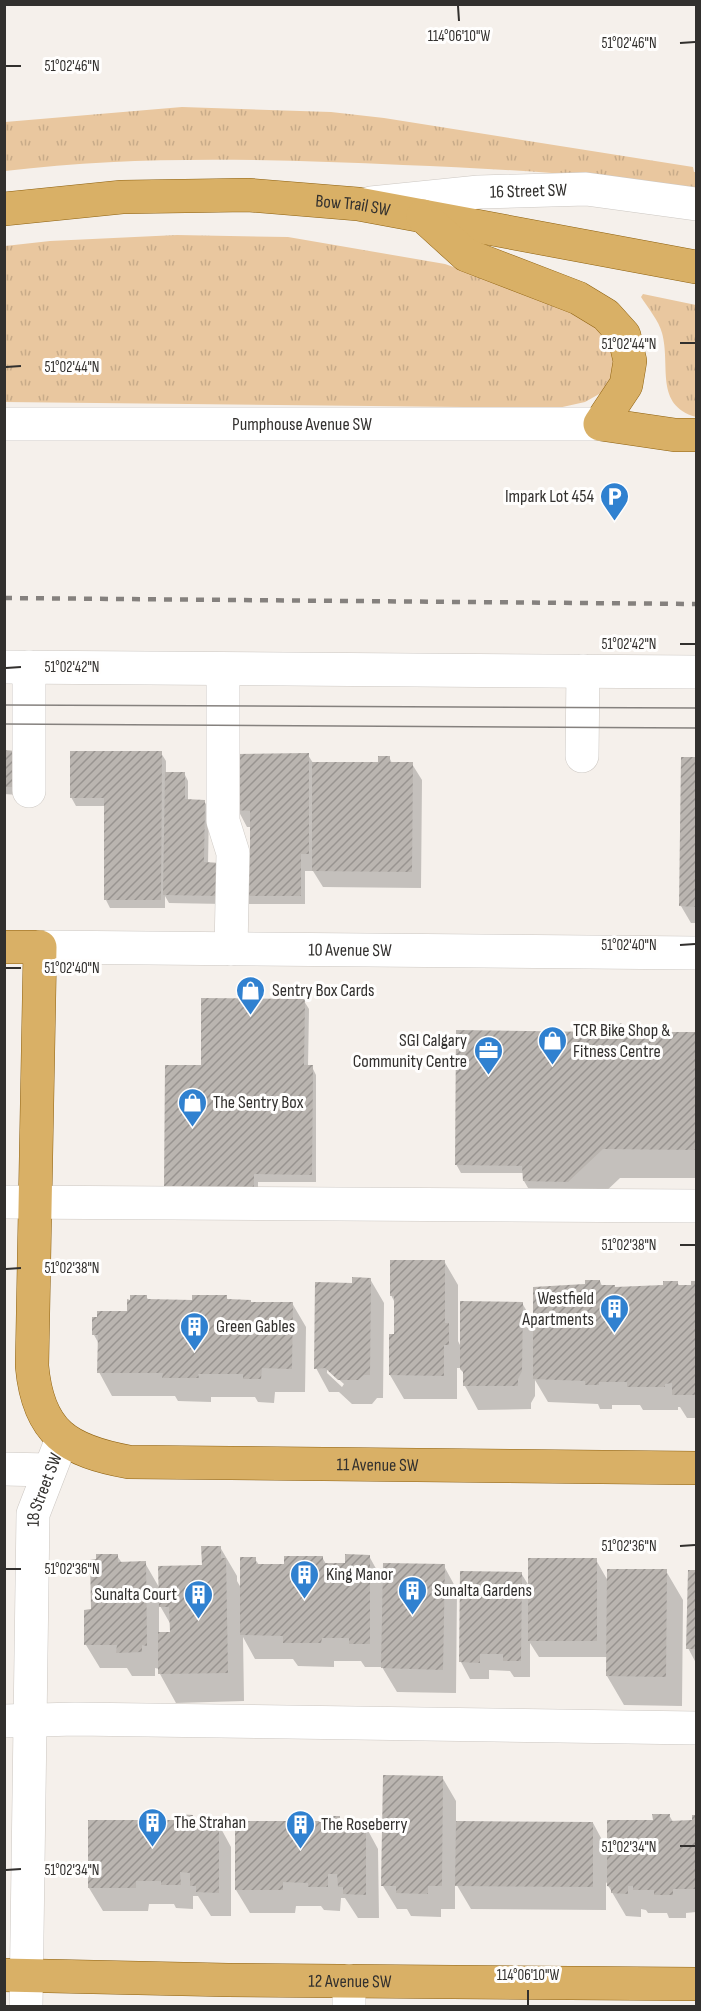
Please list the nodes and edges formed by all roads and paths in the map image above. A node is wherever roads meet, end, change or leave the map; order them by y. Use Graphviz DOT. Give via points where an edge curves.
graph roads {
  1 [pos="357,204"];
  2 [pos="696,204"];
  3 [pos="4,209"];
  4 [pos="423,216"];
  5 [pos="696,267"];
  6 [pos="4,423"];
  7 [pos="600,424"];
  8 [pos="696,435"];
  9 [pos="17,667"];
  10 [pos="223,669"];
  11 [pos="583,671"];
  12 [pos="696,672"];
  13 [pos="582,756"];
  14 [pos="29,791"];
  15 [pos="4,947"];
  16 [pos="40,947"];
  17 [pos="231,949"];
  18 [pos="696,953"];
  19 [pos="20,1202"];
  20 [pos="696,1206"];
  21 [pos="62,1439"];
  22 [pos="696,1468"];
  23 [pos="4,1469"];
  24 [pos="49,1470"];
  25 [pos="18,1721"];
  26 [pos="696,1728"];
  27 [pos="696,1984"];
  28 [pos="19,1986"];
  29 [pos="349,1994"];
  1 -- 2 [label="street, 16 Street SW" via="478,192 586,189"];
  1 -- 3 [label="main road, Bow Trail SW" via="248,195 122,197"];
  1 -- 4 [label="main road, Bow Trail SW"];
  4 -- 5 [label="main road, Bow Trail SW"];
  4 -- 7 [label="main road" via="466,255 578,297 606,315 624,335 630,361 626,385"];
  6 -- 7 [label="street, Pumphouse Avenue SW"];
  7 -- 8 [label="main road"];
  9 -- 10 [label="street"];
  9 -- 14 [label="street"];
  10 -- 11 [label="street"];
  10 -- 17 [label="street" via="223,821 233,853"];
  11 -- 12 [label="street"];
  11 -- 13 [label="street"];
  15 -- 16 [label="main road, 10 Avenue SW"];
  16 -- 17 [label="street, 10 Avenue SW"];
  16 -- 19 [label="main road, 18 Street SW"];
  17 -- 18 [label="street, 10 Avenue SW"];
  19 -- 20 [label="street"];
  19 -- 21 [label="main road, 18 Street SW" via="34,1382 44,1415"];
  21 -- 22 [label="main road, 11 Avenue SW" via="102,1457 129,1462"];
  21 -- 24 [label="street, 18 Street SW"];
  23 -- 24 [label="street"];
  24 -- 25 [label="street, 18 Street SW" via="33,1514"];
  25 -- 26 [label="street"];
  25 -- 28 [label="street, 18 Street SW"];
  27 -- 29 [label="main road, 12 Avenue SW"];
  28 -- 29 [label="main road, 12 Avenue SW"];
}
